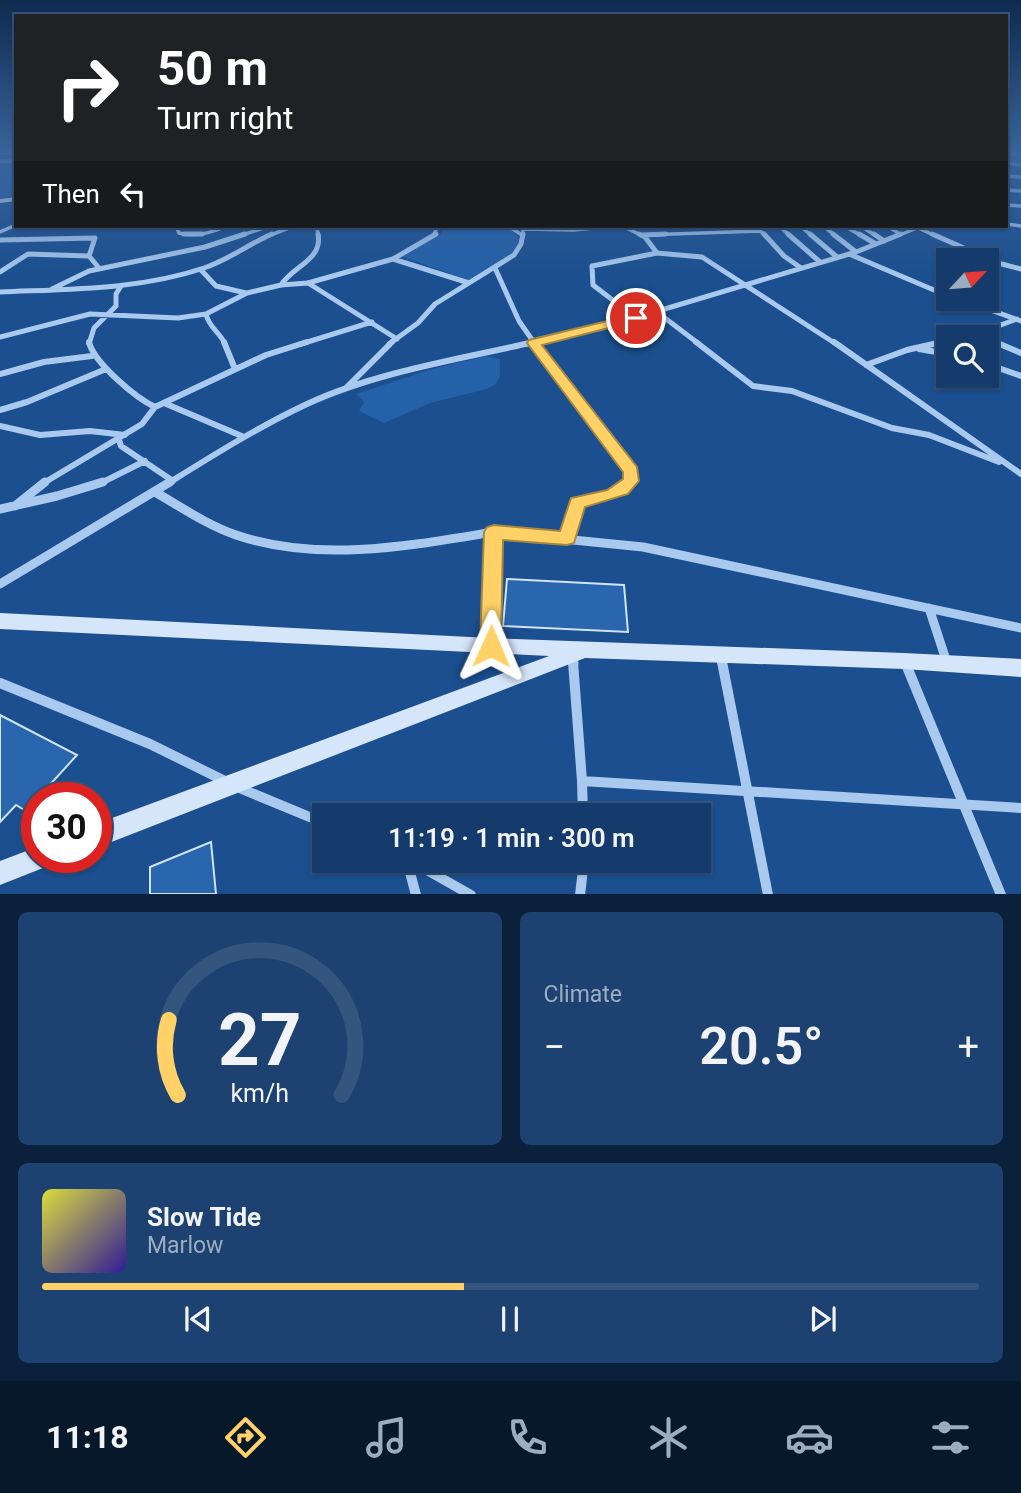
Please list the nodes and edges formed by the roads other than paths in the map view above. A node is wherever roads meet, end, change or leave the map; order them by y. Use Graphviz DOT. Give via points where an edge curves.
graph roads {
  1 [pos="177,228"];
  2 [pos="222,228"];
  3 [pos="264,228"];
  4 [pos="289,228"];
  5 [pos="317,228"];
  6 [pos="438,228"];
  7 [pos="600,228"];
  8 [pos="626,228"];
  9 [pos="758,228"];
  10 [pos="781,228"];
  11 [pos="802,228"];
  12 [pos="826,228"];
  13 [pos="848,228"];
  14 [pos="863,228"];
  15 [pos="890,228"];
  16 [pos="912,228"];
  17 [pos="916,228"];
  18 [pos="523,230"];
  19 [pos="900,234"];
  20 [pos="642,235"];
  21 [pos="0,240"];
  22 [pos="884,241"];
  23 [pos="876,244"];
  24 [pos="856,251"];
  25 [pos="657,253"];
  26 [pos="848,254"];
  27 [pos="89,257"];
  28 [pos="837,257"];
  29 [pos="393,259"];
  30 [pos="820,262"];
  31 [pos="99,268"];
  32 [pos="495,268"];
  33 [pos="801,268"];
  34 [pos="1021,269"];
  35 [pos="201,270"];
  36 [pos="0,272"];
  37 [pos="308,283"];
  38 [pos="468,283"];
  39 [pos="281,285"];
  40 [pos="743,285"];
  41 [pos="121,286"];
  42 [pos="52,290"];
  43 [pos="936,291"];
  44 [pos="0,292"];
  45 [pos="247,293"];
  46 [pos="657,312"];
  47 [pos="997,312"];
  48 [pos="105,314"];
  49 [pos="206,314"];
  50 [pos="636,318"];
  51 [pos="1019,320"];
  52 [pos="372,322"];
  53 [pos="999,329"];
  54 [pos="0,337"];
  55 [pos="397,339"];
  56 [pos="534,343"];
  57 [pos="936,344"];
  58 [pos="999,344"];
  59 [pos="915,348"];
  60 [pos="936,352"];
  61 [pos="1021,353"];
  62 [pos="92,356"];
  63 [pos="866,365"];
  64 [pos="999,368"];
  65 [pos="106,369"];
  66 [pos="235,369"];
  67 [pos="0,374"];
  68 [pos="1021,376"];
  69 [pos="345,389"];
  70 [pos="164,403"];
  71 [pos="155,407"];
  72 [pos="0,411"];
  73 [pos="0,426"];
  74 [pos="244,437"];
  75 [pos="122,438"];
  76 [pos="145,461"];
  77 [pos="1005,465"];
  78 [pos="1020,472"];
  79 [pos="173,481"];
  80 [pos="155,492"];
  81 [pos="15,506"];
  82 [pos="0,509"];
  83 [pos="494,532"];
  84 [pos="567,539"];
  85 [pos="0,584"];
  86 [pos="929,608"];
  87 [pos="0,621"];
  88 [pos="1021,628"];
  89 [pos="491,646"];
  90 [pos="579,653"];
  91 [pos="721,656"];
  92 [pos="904,661"];
  93 [pos="947,664"];
  94 [pos="1021,668"];
  95 [pos="0,683"];
  96 [pos="582,780"];
  97 [pos="230,783"];
  98 [pos="746,789"];
  99 [pos="583,803"];
  100 [pos="961,804"];
  101 [pos="1021,808"];
  102 [pos="312,818"];
  103 [pos="112,830"];
  104 [pos="21,865"];
  105 [pos="0,873"];
  106 [pos="412,873"];
  107 [pos="432,873"];
  108 [pos="583,873"];
  109 [pos="416,894"];
  110 [pos="471,894"];
  111 [pos="580,894"];
  112 [pos="768,894"];
  113 [pos="1000,894"];
  1 -- 2 [label="street" via="189,235"];
  3 -- 31 [label="street" via="205,247"];
  4 -- 35 [label="street"];
  5 -- 39 [label="street" via="321,242 314,257"];
  6 -- 29 [label="street" via="436,234"];
  7 -- 18 [label="street"];
  8 -- 20 [label="street"];
  9 -- 20 [label="street"];
  9 -- 33 [label="street"];
  10 -- 30 [label="street"];
  11 -- 28 [label="street"];
  12 -- 24 [label="street"];
  13 -- 23 [label="street"];
  14 -- 22 [label="street"];
  15 -- 19 [label="street"];
  16 -- 19 [label="street"];
  17 -- 34 [label="street"];
  18 -- 32 [label="street" via="514,255"];
  19 -- 22 [label="street"];
  20 -- 25 [label="street"];
  21 -- 27 [label="street" via="95,237"];
  22 -- 23 [label="street"];
  23 -- 24 [label="street"];
  24 -- 26 [label="street"];
  25 -- 40 [label="street" via="698,255"];
  25 -- 50 [label="street" via="592,266 593,285"];
  26 -- 28 [label="street"];
  26 -- 43 [label="street"];
  27 -- 31 [label="street"];
  27 -- 36 [label="street" via="28,254"];
  28 -- 30 [label="street"];
  29 -- 37 [label="street"];
  29 -- 38 [label="street"];
  30 -- 33 [label="street"];
  31 -- 42 [label="street"];
  32 -- 38 [label="street"];
  32 -- 56 [label="street"];
  33 -- 40 [label="street"];
  35 -- 41 [label="street"];
  35 -- 45 [label="street" via="216,286"];
  37 -- 39 [label="street"];
  37 -- 52 [label="street"];
  38 -- 55 [label="street" via="435,304"];
  39 -- 45 [label="street"];
  40 -- 46 [label="street"];
  40 -- 63 [label="street"];
  41 -- 42 [label="street"];
  41 -- 48 [label="street" via="116,306"];
  42 -- 44 [label="street"];
  45 -- 49 [label="street"];
  46 -- 50 [label="street"];
  46 -- 77 [label="street" via="753,386 792,391"];
  47 -- 51 [label="street"];
  48 -- 49 [label="street" via="178,318"];
  48 -- 54 [label="street"];
  48 -- 62 [label="street" via="89,338"];
  49 -- 66 [label="street"];
  50 -- 56 [label="street"];
  51 -- 53 [label="street"];
  52 -- 55 [label="street"];
  52 -- 66 [label="street"];
  55 -- 69 [label="street"];
  56 -- 69 [label="street"];
  56 -- 84 [label="street" via="632,471 631,481 622,490 577,502"];
  57 -- 59 [label="street"];
  58 -- 61 [label="street"];
  59 -- 60 [label="street"];
  59 -- 63 [label="street"];
  62 -- 65 [label="street"];
  62 -- 67 [label="street"];
  63 -- 77 [label="street"];
  64 -- 68 [label="street"];
  65 -- 71 [label="street" via="135,397"];
  65 -- 72 [label="street"];
  66 -- 70 [label="street"];
  69 -- 74 [label="street"];
  70 -- 71 [label="street"];
  70 -- 74 [label="street"];
  71 -- 75 [label="street"];
  73 -- 75 [label="street" via="40,435 90,431"];
  74 -- 79 [label="street"];
  75 -- 76 [label="street" via="121,446"];
  75 -- 81 [label="street" via="38,486"];
  76 -- 79 [label="street"];
  76 -- 81 [label="street" via="107,483"];
  77 -- 78 [label="street"];
  79 -- 80 [label="street"];
  80 -- 83 [label="street" via="238,536 298,547 409,545"];
  80 -- 85 [label="street"];
  81 -- 82 [label="street"];
  83 -- 84 [label="street"];
  83 -- 89 [label="street"];
  84 -- 86 [label="street" via="643,547"];
  86 -- 88 [label="street"];
  86 -- 93 [label="street"];
  87 -- 89 [label="street"];
  89 -- 90 [label="street"];
  90 -- 91 [label="street"];
  90 -- 96 [label="street"];
  90 -- 97 [label="street"];
  91 -- 92 [label="street"];
  91 -- 98 [label="street"];
  92 -- 93 [label="street"];
  92 -- 100 [label="street"];
  93 -- 94 [label="street"];
  95 -- 97 [label="street" via="150,744"];
  96 -- 98 [label="street"];
  96 -- 99 [label="street"];
  97 -- 102 [label="street"];
  97 -- 103 [label="street"];
  98 -- 100 [label="street"];
  98 -- 112 [label="street"];
  100 -- 101 [label="street"];
  100 -- 113 [label="street"];
  104 -- 105 [label="street"];
  106 -- 109 [label="street"];
  107 -- 110 [label="street"];
  108 -- 111 [label="street"];
}
